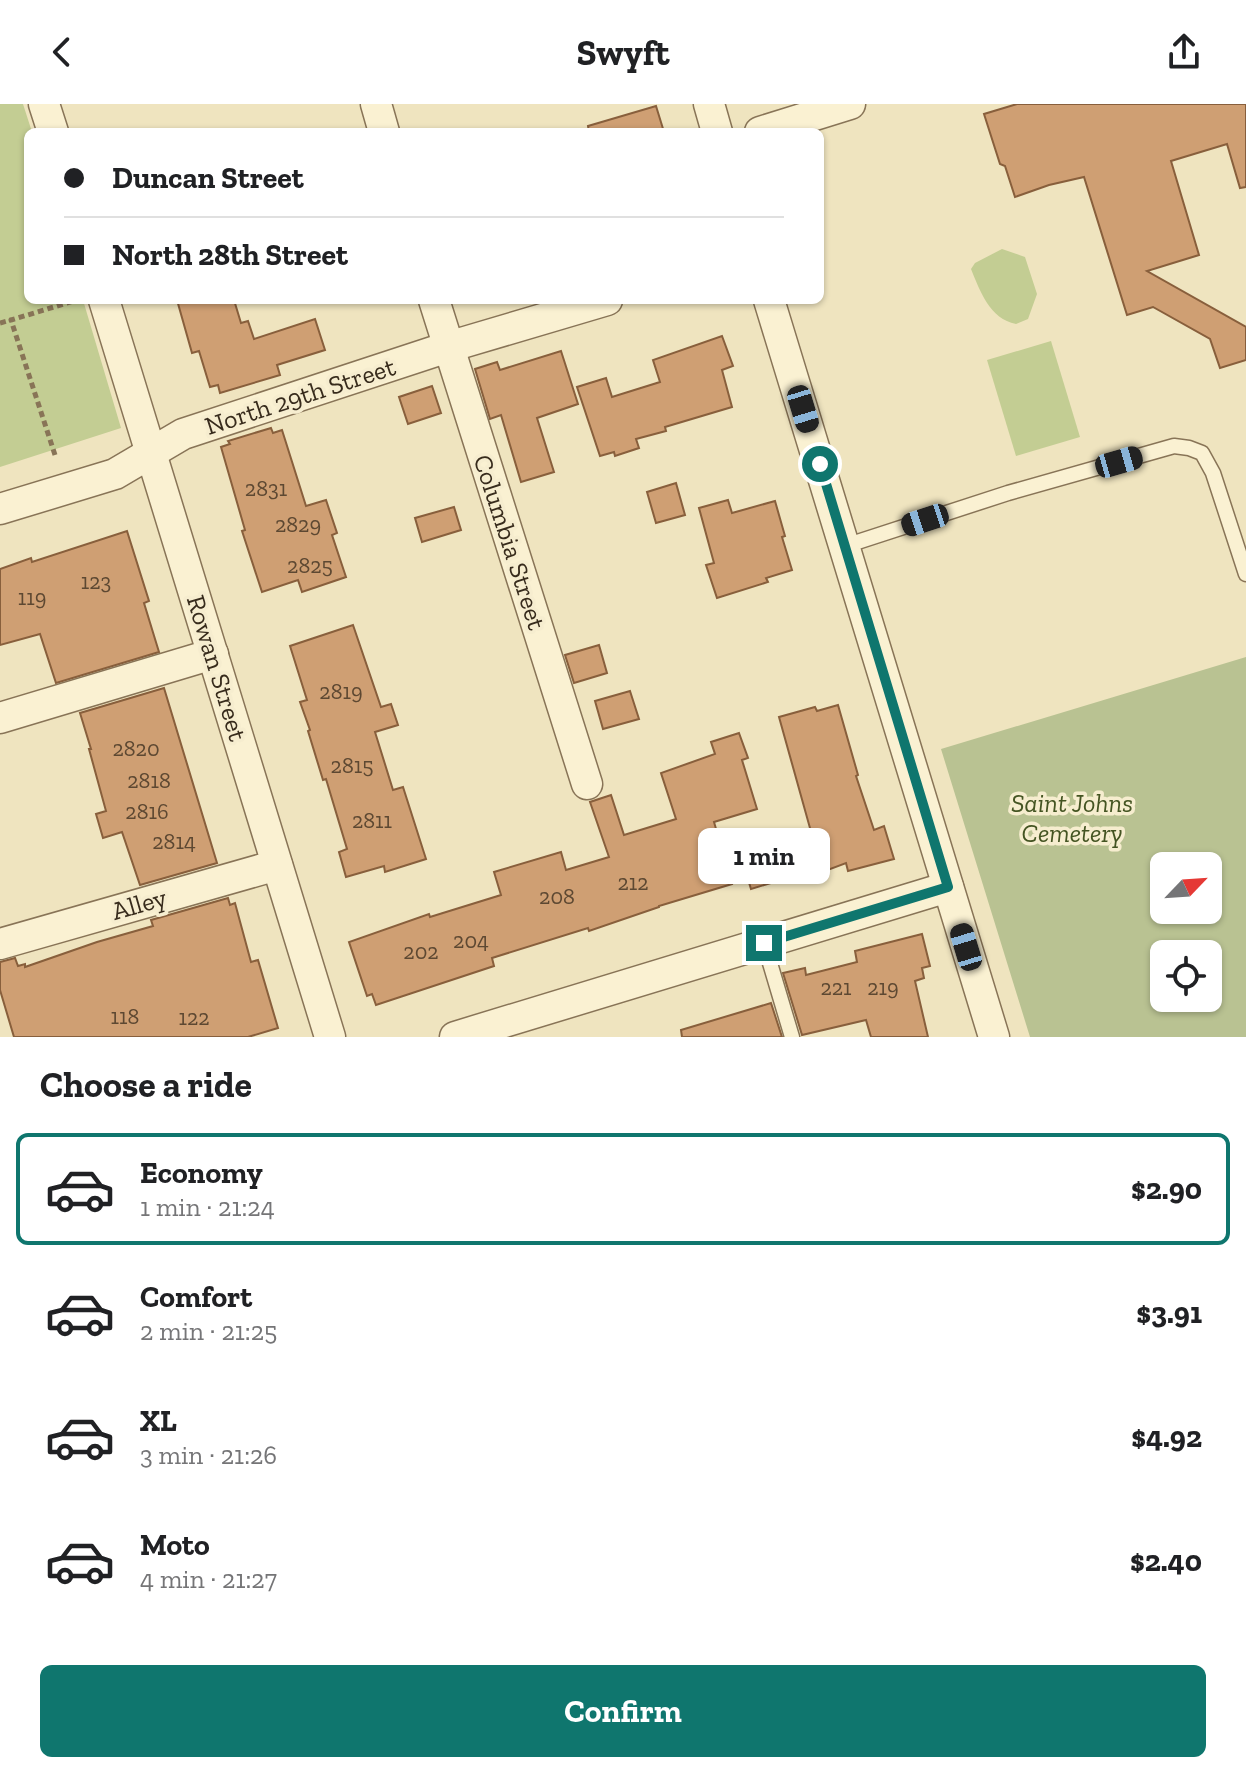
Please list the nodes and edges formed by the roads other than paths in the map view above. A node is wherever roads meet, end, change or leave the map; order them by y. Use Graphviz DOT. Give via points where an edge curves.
graph roads {
  1 [pos="44,104"];
  2 [pos="376,104"];
  3 [pos="709,104"];
  4 [pos="850,104"];
  5 [pos="52,128"];
  6 [pos="383,128"];
  7 [pos="716,128"];
  8 [pos="773,128"];
  9 [pos="105,304"];
  10 [pos="435,304"];
  11 [pos="593,304"];
  12 [pos="770,304"];
  13 [pos="448,347"];
  14 [pos="150,454"];
  15 [pos="0,509"];
  16 [pos="845,546"];
  17 [pos="1246,574"];
  18 [pos="213,654"];
  19 [pos="0,718"];
  20 [pos="587,784"];
  21 [pos="277,865"];
  22 [pos="948,887"];
  23 [pos="764,943"];
  24 [pos="0,944"];
  25 [pos="330,1037"];
  26 [pos="455,1037"];
  27 [pos="792,1037"];
  28 [pos="994,1037"];
  1 -- 5 [label="street"];
  2 -- 6 [label="street"];
  3 -- 7 [label="street"];
  4 -- 8 [label="street"];
  9 -- 14 [label="street, Rowan Street"];
  10 -- 13 [label="street, Columbia Street"];
  11 -- 13 [label="street, North 29th Street"];
  12 -- 16 [label="street"];
  13 -- 14 [label="street, North 29th Street" via="183,434"];
  13 -- 20 [label="street, Columbia Street"];
  14 -- 15 [label="street, North 29th Street" via="115,474"];
  14 -- 18 [label="street, Rowan Street"];
  16 -- 17 [label="lane" via="1174,446 1202,453"];
  16 -- 22 [label="street"];
  18 -- 19 [label="street"];
  18 -- 21 [label="street, Rowan Street"];
  21 -- 24 [label="street, Alley"];
  21 -- 25 [label="street, Rowan Street"];
  22 -- 23 [label="street"];
  22 -- 28 [label="street"];
  23 -- 26 [label="street"];
  23 -- 27 [label="lane"];
}
